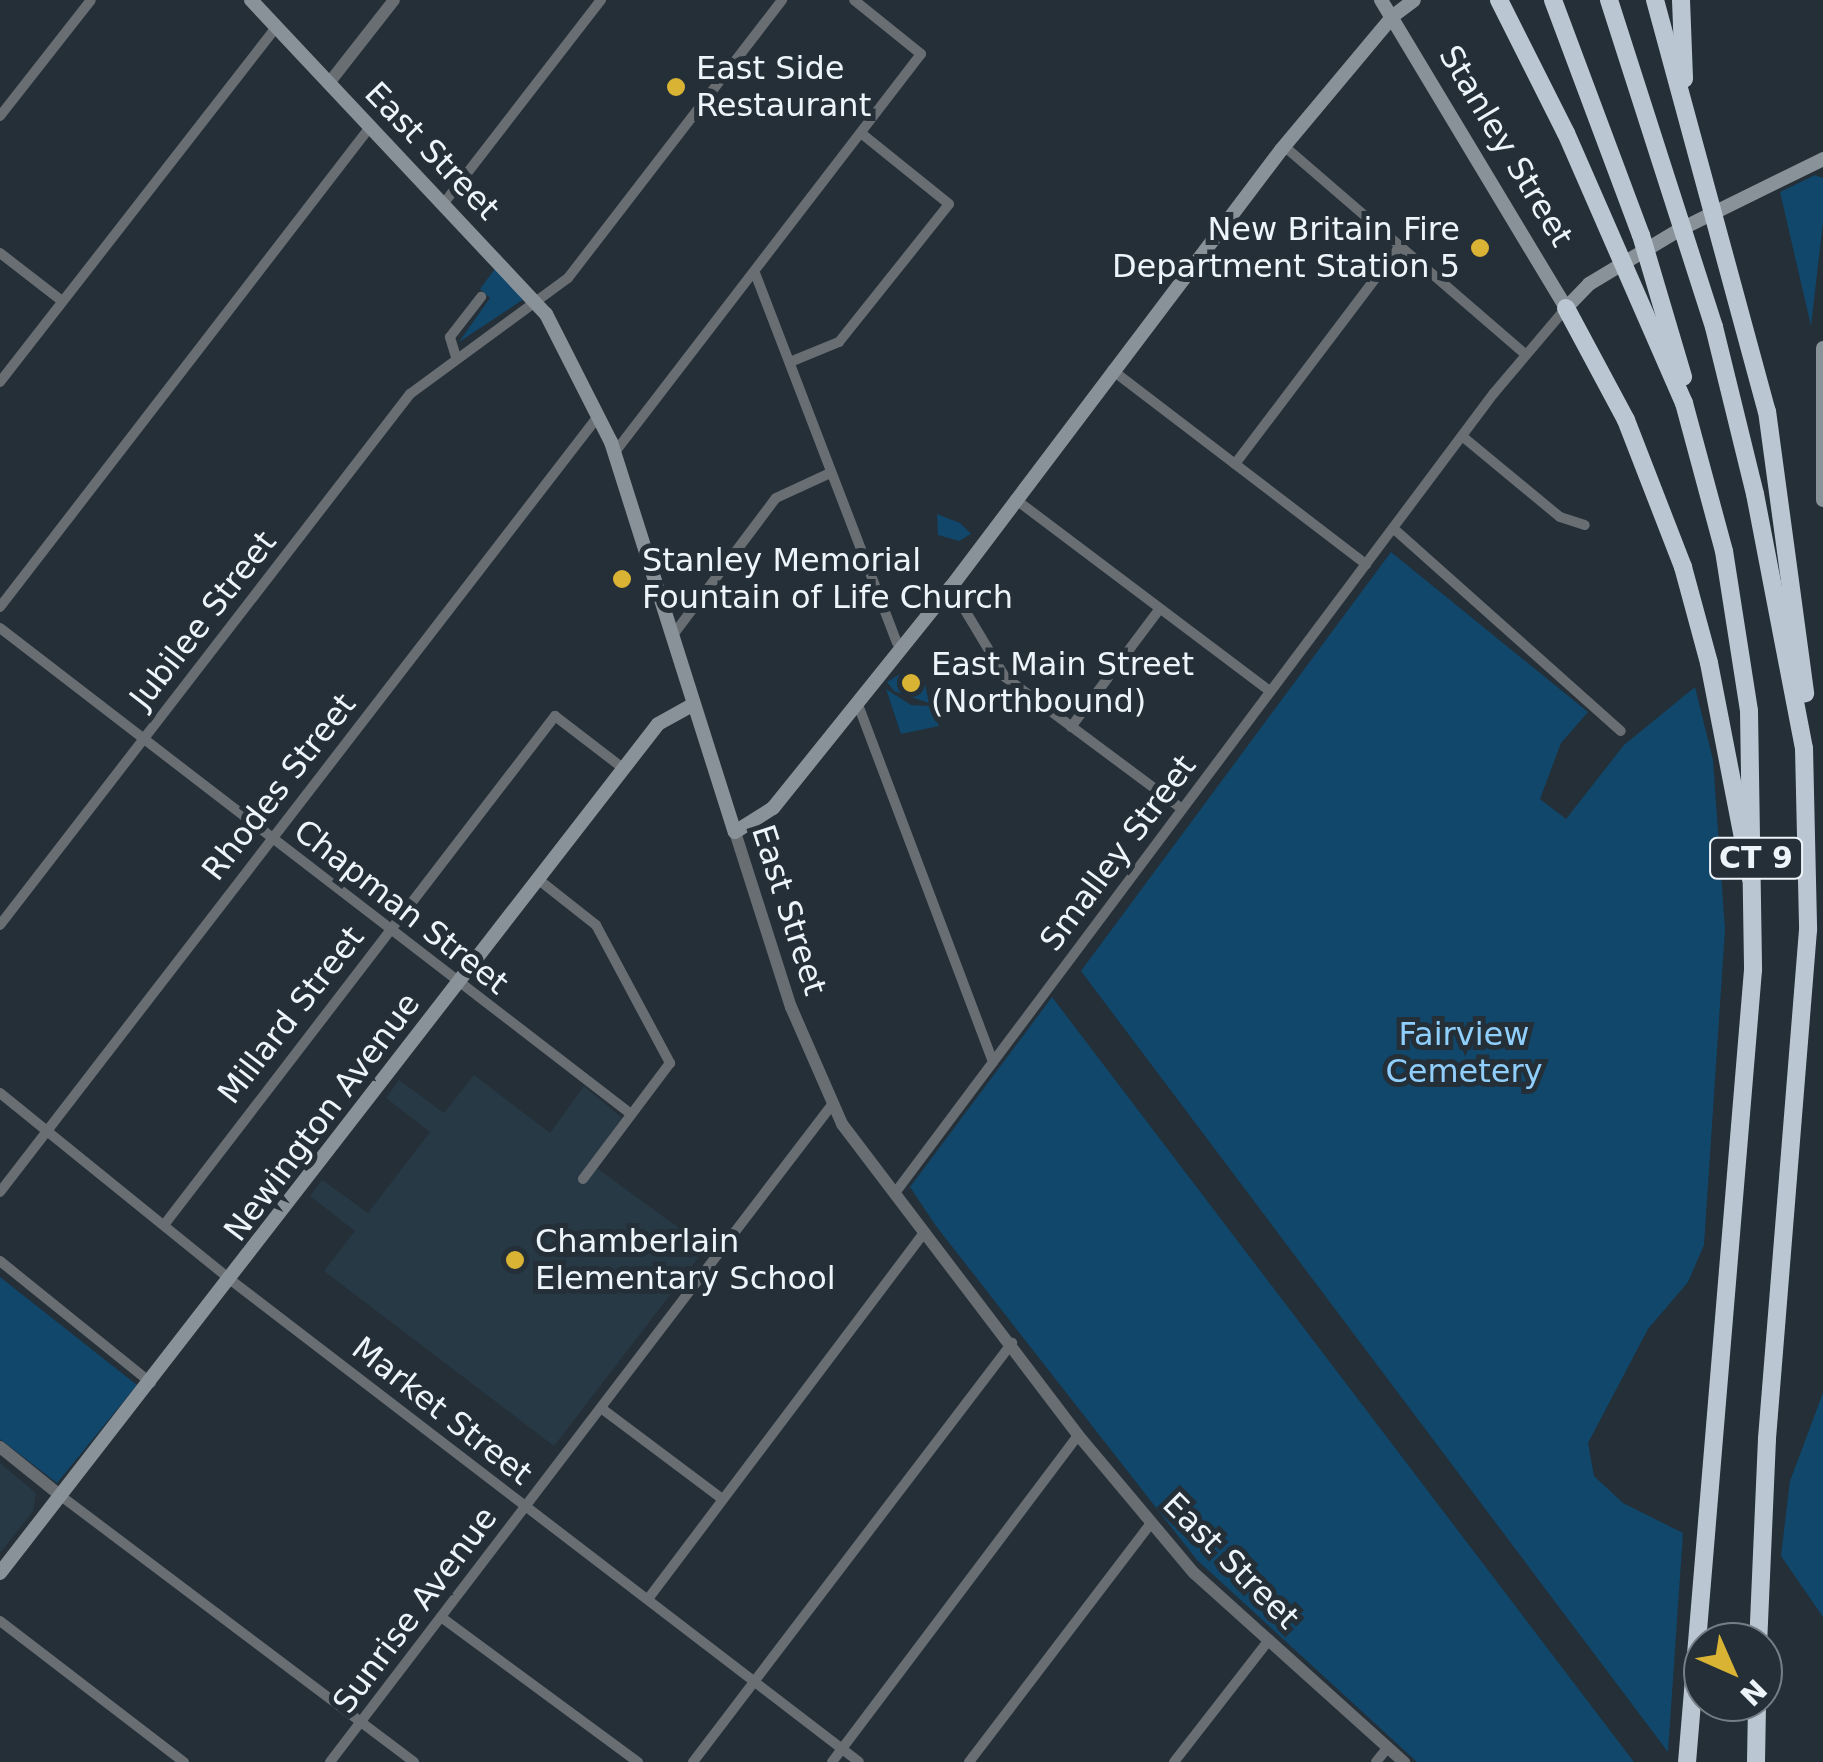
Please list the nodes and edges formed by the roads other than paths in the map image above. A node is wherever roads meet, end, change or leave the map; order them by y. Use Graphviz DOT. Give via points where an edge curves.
graph roads {
  1 [pos="91,0"];
  2 [pos="251,0"];
  3 [pos="394,0"];
  4 [pos="601,0"];
  5 [pos="782,0"];
  6 [pos="854,0"];
  7 [pos="1382,0"];
  8 [pos="1414,0"];
  9 [pos="1499,0"];
  10 [pos="1553,0"];
  11 [pos="1609,0"];
  12 [pos="1654,0"];
  13 [pos="1681,0"];
  14 [pos="1395,8"];
  15 [pos="277,26"];
  16 [pos="329,84"];
  17 [pos="1685,104"];
  18 [pos="0,116"];
  19 [pos="370,127"];
  20 [pos="862,134"];
  21 [pos="1284,146"];
  22 [pos="1823,158"];
  23 [pos="444,203"];
  24 [pos="1399,247"];
  25 [pos="0,254"];
  26 [pos="755,274"];
  27 [pos="481,297"];
  28 [pos="62,301"];
  29 [pos="538,302"];
  30 [pos="1566,308"];
  31 [pos="1823,348"];
  32 [pos="1525,354"];
  33 [pos="456,357"];
  34 [pos="790,362"];
  35 [pos="1112,370"];
  36 [pos="0,382"];
  37 [pos="1821,395"];
  38 [pos="599,414"];
  39 [pos="1689,416"];
  40 [pos="1462,436"];
  41 [pos="615,452"];
  42 [pos="1235,464"];
  43 [pos="828,474"];
  44 [pos="1014,498"];
  45 [pos="1823,500"];
  46 [pos="1585,525"];
  47 [pos="1393,528"];
  48 [pos="968,558"];
  49 [pos="1366,564"];
  50 [pos="951,587"];
  51 [pos="0,608"];
  52 [pos="1158,611"];
  53 [pos="0,628"];
  54 [pos="673,636"];
  55 [pos="897,643"];
  56 [pos="890,660"];
  57 [pos="1270,691"];
  58 [pos="856,702"];
  59 [pos="694,704"];
  60 [pos="1072,727"];
  61 [pos="1621,731"];
  62 [pos="143,738"];
  63 [pos="1804,748"];
  64 [pos="624,768"];
  65 [pos="1182,809"];
  66 [pos="735,832"];
  67 [pos="271,838"];
  68 [pos="539,880"];
  69 [pos="1755,892"];
  70 [pos="0,925"];
  71 [pos="389,929"];
  72 [pos="459,983"];
  73 [pos="993,1062"];
  74 [pos="0,1093"];
  75 [pos="831,1106"];
  76 [pos="631,1114"];
  77 [pos="46,1128"];
  78 [pos="583,1179"];
  79 [pos="0,1192"];
  80 [pos="895,1193"];
  81 [pos="164,1226"];
  82 [pos="925,1232"];
  83 [pos="0,1261"];
  84 [pos="232,1280"];
  85 [pos="1012,1343"];
  86 [pos="151,1383"];
  87 [pos="601,1408"];
  88 [pos="1078,1435"];
  89 [pos="0,1448"];
  90 [pos="61,1496"];
  91 [pos="721,1498"];
  92 [pos="526,1506"];
  93 [pos="1152,1523"];
  94 [pos="0,1572"];
  95 [pos="648,1599"];
  96 [pos="442,1617"];
  97 [pos="0,1621"];
  98 [pos="1759,1622"];
  99 [pos="1269,1640"];
  100 [pos="753,1683"];
  101 [pos="361,1722"];
  102 [pos="1757,1722"];
  103 [pos="1388,1747"];
  104 [pos="842,1749"];
  105 [pos="184,1762"];
  106 [pos="330,1762"];
  107 [pos="414,1762"];
  108 [pos="638,1762"];
  109 [pos="693,1762"];
  110 [pos="832,1762"];
  111 [pos="859,1762"];
  112 [pos="969,1762"];
  113 [pos="1174,1762"];
  114 [pos="1376,1762"];
  115 [pos="1404,1762"];
  116 [pos="1687,1762"];
  117 [pos="1756,1762"];
  1 -- 18 [label="street"];
  2 -- 15 [label="main road, East Street"];
  3 -- 16 [label="street"];
  4 -- 23 [label="street"];
  5 -- 29 [label="street, Jubilee Street" via="576,269"];
  6 -- 20 [label="street" via="922,54"];
  7 -- 14 [label="main road, Stanley Street"];
  8 -- 14 [label="main road"];
  9 -- 39 [label="highway, CT 9" via="1559,117"];
  10 -- 39 [label="highway" via="1658,286"];
  11 -- 63 [label="highway, CT 9" via="1719,346"];
  12 -- 17 [label="highway"];
  13 -- 17 [label="highway"];
  14 -- 21 [label="main road"];
  14 -- 30 [label="main road, Stanley Street"];
  15 -- 16 [label="main road, East Street"];
  15 -- 28 [label="street"];
  16 -- 19 [label="main road, East Street"];
  17 -- 63 [label="highway" via="1771,433 1802,643"];
  19 -- 23 [label="main road, East Street"];
  19 -- 51 [label="street"];
  20 -- 26 [label="street"];
  20 -- 34 [label="street" via="949,204 839,342"];
  21 -- 24 [label="street"];
  21 -- 35 [label="main road"];
  22 -- 30 [label="main road, Stanley Street" via="1744,195 1600,280"];
  23 -- 29 [label="main road, East Street"];
  24 -- 32 [label="street"];
  24 -- 42 [label="street"];
  25 -- 28 [label="street"];
  26 -- 34 [label="street"];
  26 -- 41 [label="street"];
  27 -- 33 [label="street" via="450,338"];
  28 -- 36 [label="street"];
  29 -- 33 [label="street, Jubilee Street"];
  29 -- 38 [label="main road, East Street"];
  30 -- 32 [label="street, Smalley Street"];
  30 -- 69 [label="highway" via="1626,420 1683,566"];
  31 -- 37 [label="main road"];
  32 -- 40 [label="street, Smalley Street"];
  33 -- 62 [label="street, Jubilee Street" via="410,394"];
  34 -- 43 [label="street"];
  35 -- 42 [label="street"];
  35 -- 44 [label="main road"];
  37 -- 45 [label="main road"];
  38 -- 41 [label="main road, East Street"];
  38 -- 67 [label="street, Rhodes Street"];
  39 -- 69 [label="highway, CT 9" via="1724,551 1744,668"];
  40 -- 46 [label="street" via="1560,518"];
  40 -- 47 [label="street, Smalley Street"];
  41 -- 54 [label="main road, East Street"];
  42 -- 49 [label="street"];
  43 -- 54 [label="street" via="776,498"];
  43 -- 55 [label="street"];
  44 -- 48 [label="main road"];
  44 -- 52 [label="street"];
  47 -- 49 [label="street, Smalley Street"];
  47 -- 61 [label="street"];
  48 -- 50 [label="main road"];
  48 -- 55 [label="main road"];
  49 -- 57 [label="street, Smalley Street"];
  50 -- 56 [label="main road"];
  50 -- 60 [label="street" via="1005,677"];
  52 -- 57 [label="street"];
  52 -- 60 [label="street"];
  53 -- 62 [label="street, Chapman Street"];
  54 -- 59 [label="main road, East Street"];
  55 -- 56 [label="main road"];
  56 -- 58 [label="main road"];
  57 -- 65 [label="street, Smalley Street"];
  58 -- 66 [label="main road" via="768,814"];
  58 -- 73 [label="street"];
  59 -- 64 [label="main road, Newington Avenue" via="665,717"];
  59 -- 66 [label="main road, East Street"];
  60 -- 65 [label="street"];
  62 -- 67 [label="street, Chapman Street"];
  62 -- 70 [label="street, Jubilee Street"];
  63 -- 98 [label="highway, CT 9" via="1807,945"];
  64 -- 68 [label="main road, Newington Avenue"];
  64 -- 71 [label="street, Millard Street" via="555,716"];
  65 -- 73 [label="street, Smalley Street"];
  66 -- 75 [label="street, East Street"];
  67 -- 71 [label="street, Chapman Street"];
  67 -- 77 [label="street, Rhodes Street"];
  68 -- 72 [label="main road, Newington Avenue"];
  68 -- 76 [label="street" via="596,925 670,1064"];
  69 -- 116 [label="highway, CT 9"];
  71 -- 72 [label="street, Chapman Street"];
  71 -- 81 [label="street, Millard Street"];
  72 -- 76 [label="street, Chapman Street"];
  72 -- 84 [label="main road, Newington Avenue"];
  73 -- 80 [label="street, Smalley Street"];
  74 -- 77 [label="street, Market Street"];
  75 -- 80 [label="street, East Street"];
  75 -- 87 [label="street, Sunrise Avenue"];
  76 -- 78 [label="street"];
  77 -- 79 [label="street, Rhodes Street"];
  77 -- 81 [label="street, Market Street"];
  80 -- 82 [label="street, East Street"];
  81 -- 84 [label="street, Market Street"];
  82 -- 85 [label="street, East Street"];
  82 -- 91 [label="street"];
  83 -- 86 [label="street"];
  84 -- 86 [label="main road, Newington Avenue"];
  84 -- 92 [label="street, Market Street"];
  85 -- 88 [label="street, East Street"];
  85 -- 100 [label="street"];
  86 -- 90 [label="main road, Newington Avenue"];
  87 -- 91 [label="street"];
  87 -- 92 [label="street, Sunrise Avenue"];
  88 -- 93 [label="street, East Street"];
  88 -- 104 [label="street"];
  89 -- 90 [label="street"];
  90 -- 94 [label="main road, Newington Avenue"];
  90 -- 101 [label="street"];
  91 -- 95 [label="street"];
  92 -- 95 [label="street, Market Street"];
  92 -- 96 [label="street, Sunrise Avenue"];
  93 -- 99 [label="street, East Street" via="1194,1573"];
  93 -- 112 [label="street"];
  95 -- 100 [label="street, Market Street"];
  96 -- 101 [label="street, Sunrise Avenue"];
  96 -- 108 [label="street"];
  97 -- 105 [label="street"];
  99 -- 103 [label="street, East Street"];
  99 -- 113 [label="street"];
  100 -- 104 [label="street, Market Street"];
  100 -- 109 [label="street"];
  101 -- 106 [label="street, Sunrise Avenue"];
  101 -- 107 [label="street"];
  102 -- 117 [label="highway"];
  103 -- 114 [label="street"];
  103 -- 115 [label="street, East Street"];
  104 -- 110 [label="street"];
  104 -- 111 [label="street, Market Street"];
}
